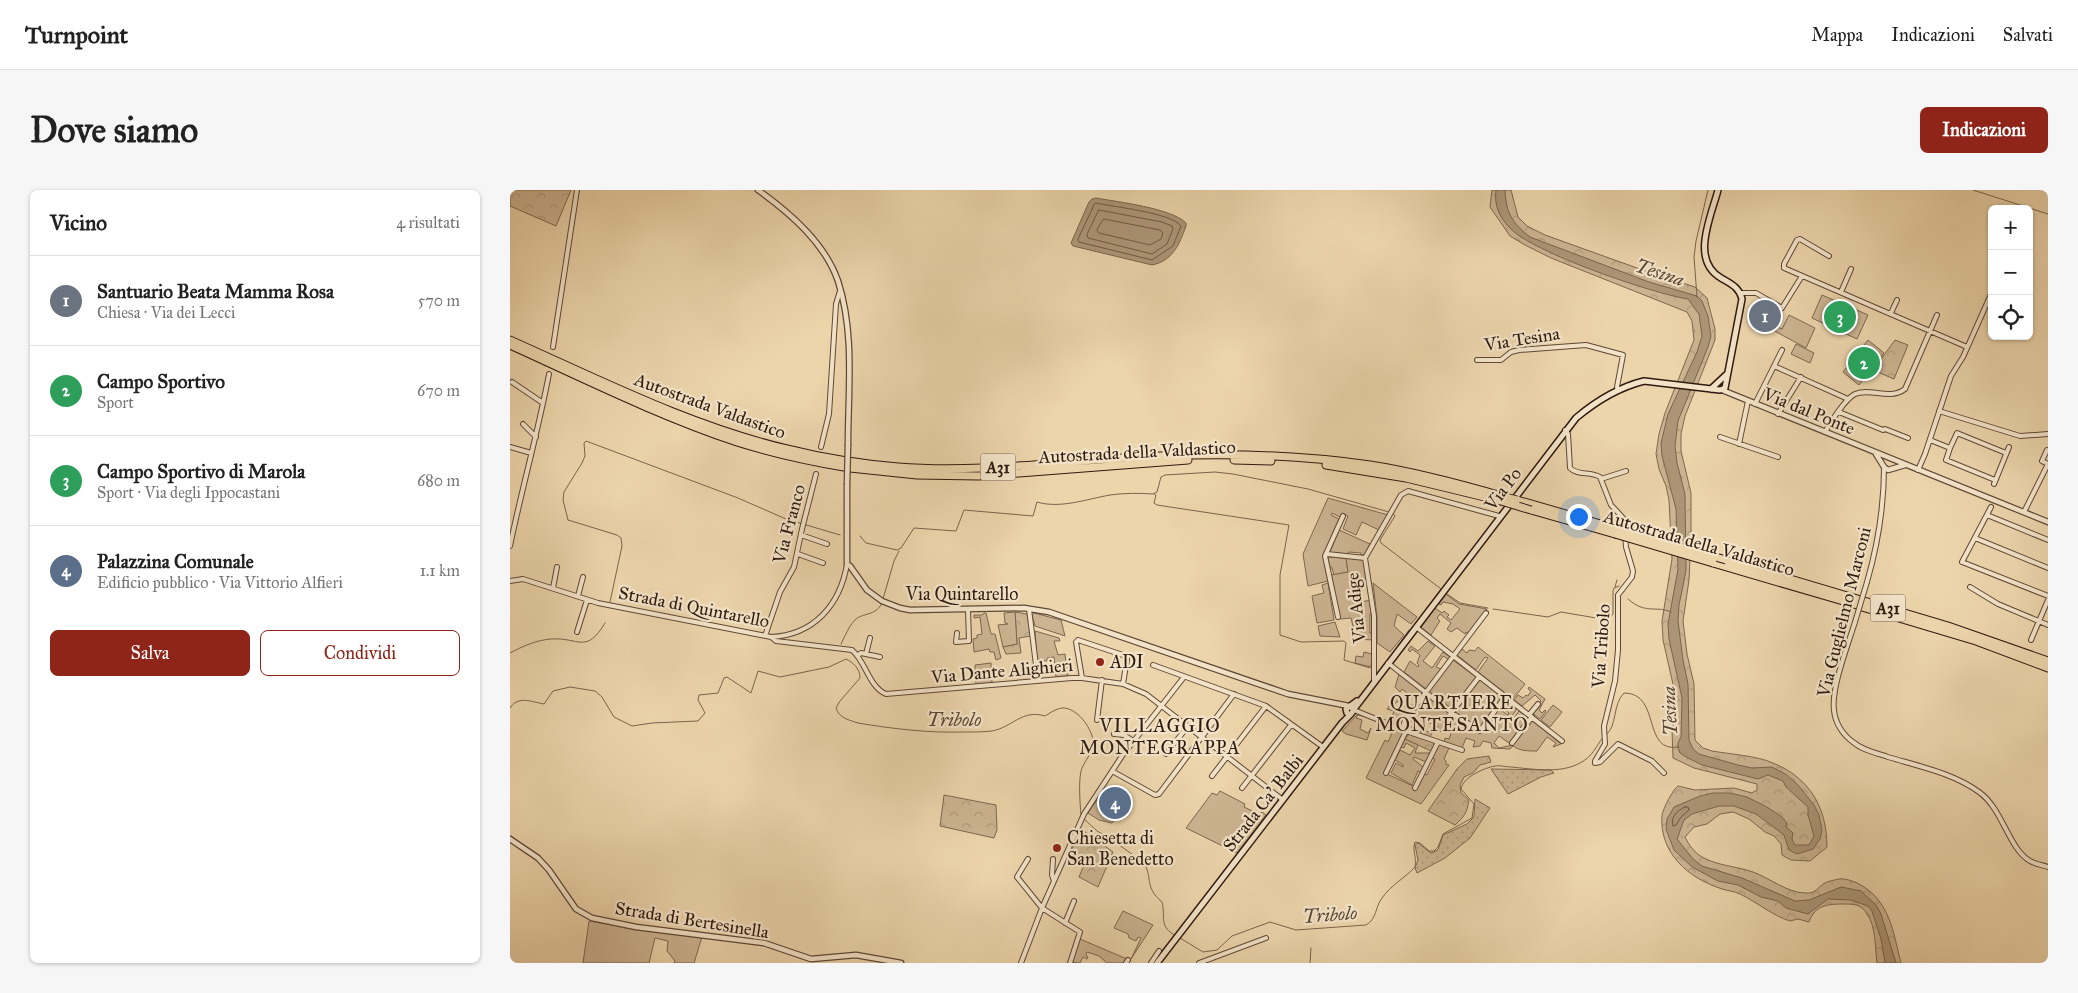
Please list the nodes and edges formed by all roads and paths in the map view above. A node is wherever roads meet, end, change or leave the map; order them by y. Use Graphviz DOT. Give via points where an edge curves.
graph roads {
  1 [pos="577,190"];
  2 [pos="758,190"];
  3 [pos="1718,190"];
  4 [pos="1830,256"];
  5 [pos="1851,269"];
  6 [pos="1802,276"];
  7 [pos="840,290"];
  8 [pos="1841,292"];
  9 [pos="1741,294"];
  10 [pos="1991,295"];
  11 [pos="1897,300"];
  12 [pos="1891,313"];
  13 [pos="1937,315"];
  14 [pos="1930,330"];
  15 [pos="510,340"];
  16 [pos="510,346"];
  17 [pos="1967,347"];
  18 [pos="553,348"];
  19 [pos="1782,350"];
  20 [pos="1477,360"];
  21 [pos="1774,366"];
  22 [pos="549,374"];
  23 [pos="1728,374"];
  24 [pos="1801,377"];
  25 [pos="512,382"];
  26 [pos="1718,382"];
  27 [pos="1726,385"];
  28 [pos="1709,389"];
  29 [pos="1720,390"];
  30 [pos="1618,392"];
  31 [pos="1733,395"];
  32 [pos="1848,399"];
  33 [pos="1748,401"];
  34 [pos="543,403"];
  35 [pos="1755,404"];
  36 [pos="1939,411"];
  37 [pos="1839,412"];
  38 [pos="1778,414"];
  39 [pos="523,424"];
  40 [pos="1566,430"];
  41 [pos="1825,432"];
  42 [pos="2048,434"];
  43 [pos="536,437"];
  44 [pos="1720,437"];
  45 [pos="1908,438"];
  46 [pos="1930,440"];
  47 [pos="1739,444"];
  48 [pos="510,447"];
  49 [pos="821,447"];
  50 [pos="2009,447"];
  51 [pos="1950,448"];
  52 [pos="2047,450"];
  53 [pos="531,453"];
  54 [pos="1876,453"];
  55 [pos="2006,453"];
  56 [pos="1778,457"];
  57 [pos="1891,459"];
  58 [pos="2048,464"];
  59 [pos="1906,465"];
  60 [pos="1883,466"];
  61 [pos="1893,469"];
  62 [pos="1918,470"];
  63 [pos="1626,471"];
  64 [pos="816,474"];
  65 [pos="1601,479"];
  66 [pos="1884,480"];
  67 [pos="1503,499"];
  68 [pos="1991,507"];
  69 [pos="2024,512"];
  70 [pos="1343,516"];
  71 [pos="1499,516"];
  72 [pos="1986,516"];
  73 [pos="2048,522"];
  74 [pos="1617,532"];
  75 [pos="801,535"];
  76 [pos="1975,538"];
  77 [pos="2048,540"];
  78 [pos="827,544"];
  79 [pos="510,546"];
  80 [pos="798,554"];
  81 [pos="1326,554"];
  82 [pos="1365,558"];
  83 [pos="823,563"];
  84 [pos="847,564"];
  85 [pos="557,567"];
  86 [pos="2048,568"];
  87 [pos="510,575"];
  88 [pos="583,577"];
  89 [pos="515,579"];
  90 [pos="510,580"];
  91 [pos="1970,587"];
  92 [pos="553,588"];
  93 [pos="578,596"];
  94 [pos="2048,598"];
  95 [pos="587,600"];
  96 [pos="1030,609"];
  97 [pos="968,610"];
  98 [pos="1486,613"];
  99 [pos="1338,617"];
  100 [pos="2039,621"];
  101 [pos="2048,625"];
  102 [pos="1416,627"];
  103 [pos="577,632"];
  104 [pos="957,633"];
  105 [pos="765,636"];
  106 [pos="771,637"];
  107 [pos="870,638"];
  108 [pos="2031,640"];
  109 [pos="866,654"];
  110 [pos="858,656"];
  111 [pos="1453,656"];
  112 [pos="880,657"];
  113 [pos="2048,662"];
  114 [pos="1388,663"];
  115 [pos="1153,665"];
  116 [pos="2048,668"];
  117 [pos="1479,676"];
  118 [pos="1184,677"];
  119 [pos="1082,678"];
  120 [pos="1102,680"];
  121 [pos="1038,681"];
  122 [pos="1374,681"];
  123 [pos="1123,684"];
  124 [pos="1426,692"];
  125 [pos="1234,694"];
  126 [pos="1505,697"];
  127 [pos="1538,704"];
  128 [pos="1161,705"];
  129 [pos="1266,706"];
  130 [pos="1350,710"];
  131 [pos="1452,713"];
  132 [pos="1530,716"];
  133 [pos="1097,720"];
  134 [pos="1445,722"];
  135 [pos="1292,724"];
  136 [pos="1188,726"];
  137 [pos="1404,730"];
  138 [pos="1114,734"];
  139 [pos="1202,737"];
  140 [pos="1562,741"];
  141 [pos="1133,742"];
  142 [pos="1438,742"];
  143 [pos="1512,743"];
  144 [pos="1323,748"];
  145 [pos="1462,750"];
  146 [pos="1166,754"];
  147 [pos="1227,756"];
  148 [pos="1112,771"];
  149 [pos="1664,772"];
  150 [pos="1386,773"];
  151 [pos="1212,776"];
  152 [pos="1252,776"];
  153 [pos="1242,788"];
  154 [pos="1415,788"];
  155 [pos="1283,800"];
  156 [pos="510,839"];
  157 [pos="1028,858"];
  158 [pos="1053,859"];
  159 [pos="2048,867"];
  160 [pos="1054,881"];
  161 [pos="1074,901"];
  162 [pos="1042,908"];
  163 [pos="1065,922"];
  164 [pos="1266,938"];
  165 [pos="1159,951"];
  166 [pos="901,963"];
  167 [pos="1021,963"];
  168 [pos="1070,963"];
  169 [pos="1151,963"];
  170 [pos="1158,963"];
  171 [pos="1199,963"];
  1 -- 18 [label="street"];
  2 -- 7 [label="street" via="799,224 817,244 838,280"];
  3 -- 9 [label="main road" via="1704,245 1705,258 1713,273 1735,286"];
  4 -- 6 [label="street" via="1797,240 1784,268"];
  5 -- 8 [label="street"];
  6 -- 8 [label="street"];
  6 -- 9 [label="street" via="1783,307 1756,293"];
  7 -- 49 [label="street" via="836,304 829,414"];
  7 -- 84 [label="street, bridge" via="848,330"];
  8 -- 12 [label="street"];
  9 -- 23 [label="main road"];
  10 -- 17 [label="street"];
  11 -- 12 [label="street"];
  12 -- 14 [label="street"];
  13 -- 14 [label="street"];
  14 -- 17 [label="street"];
  14 -- 32 [label="street" via="1905,389 1893,395 1862,392"];
  15 -- 67 [label="highway, Autostrada Valdastico / A31" via="696,420 787,449 834,458 899,467 947,468 1160,456 1253,455 1369,465 1442,479"];
  16 -- 67 [label="highway, Autostrada della Valdastico / A31" via="702,430 770,451 847,467 958,476 1179,461 1270,461 1392,475"];
  17 -- 36 [label="street" via="1951,376"];
  19 -- 21 [label="street"];
  20 -- 30 [label="street, Via Tesina" via="1500,360 1520,350 1586,345 1623,355"];
  21 -- 24 [label="street"];
  21 -- 35 [label="street"];
  22 -- 34 [label="street"];
  23 -- 26 [label="main road"];
  23 -- 27 [label="main road"];
  24 -- 32 [label="street"];
  24 -- 38 [label="street"];
  25 -- 34 [label="street"];
  26 -- 27 [label="main road" via="1724,381"];
  26 -- 28 [label="main road"];
  26 -- 29 [label="main road"];
  27 -- 29 [label="main road"];
  27 -- 31 [label="street"];
  28 -- 29 [label="main road, Via Po"];
  28 -- 30 [label="main road, Via Po" via="1653,381 1638,383"];
  29 -- 31 [label="street, Via dal Ponte"];
  30 -- 40 [label="main road, Via Po" via="1586,410"];
  31 -- 33 [label="street, Via dal Ponte"];
  32 -- 37 [label="street"];
  33 -- 35 [label="street, Via dal Ponte"];
  33 -- 47 [label="street"];
  34 -- 43 [label="street"];
  35 -- 38 [label="street, Via dal Ponte"];
  36 -- 42 [label="street" via="2020,436"];
  36 -- 46 [label="street"];
  37 -- 41 [label="street"];
  37 -- 45 [label="street"];
  38 -- 41 [label="street, Via dal Ponte"];
  39 -- 43 [label="street"];
  40 -- 65 [label="street" via="1570,468"];
  40 -- 71 [label="main road, Via Po"];
  41 -- 54 [label="street, Via dal Ponte"];
  43 -- 53 [label="street"];
  44 -- 47 [label="street"];
  46 -- 51 [label="street"];
  46 -- 62 [label="street"];
  47 -- 56 [label="street"];
  48 -- 53 [label="street"];
  50 -- 55 [label="street"];
  51 -- 55 [label="street" via="1957,433"];
  51 -- 55 [label="street" via="1946,460 1995,482"];
  52 -- 58 [label="street" via="2042,461"];
  53 -- 79 [label="street"];
  54 -- 57 [label="street, Via dal Ponte"];
  54 -- 60 [label="street"];
  57 -- 59 [label="street, Via dal Ponte"];
  57 -- 60 [label="street" via="1885,460"];
  57 -- 61 [label="street" via="1895,463"];
  58 -- 69 [label="street"];
  59 -- 61 [label="street"];
  59 -- 62 [label="street, Via dal Ponte"];
  60 -- 61 [label="street"];
  60 -- 66 [label="street, Via Guglielmo Marconi"];
  61 -- 66 [label="street, Via Guglielmo Marconi"];
  62 -- 69 [label="street, Via dal Ponte"];
  63 -- 65 [label="street"];
  64 -- 75 [label="street, Via Franco"];
  65 -- 149 [label="street, Via Tribolo" via="1611,504 1624,519 1626,547 1633,571 1618,595 1616,673 1604,726 1603,749 1595,763 1618,744 1656,763"];
  66 -- 159 [label="street, Via Guglielmo Marconi, bridge" via="1877,540 1834,695 1837,723 1854,743 1951,777 1974,789 1996,810 2020,852 2030,861"];
  67 -- 74 [label="highway, Autostrada della Valdastico / A31, bridge" via="1531,510"];
  67 -- 74 [label="highway, Autostrada della Valdastico / A31, bridge" via="1517,500"];
  68 -- 72 [label="street"];
  69 -- 73 [label="street, Via dal Ponte"];
  70 -- 81 [label="street"];
  71 -- 82 [label="street, Via Adige" via="1408,491 1401,495"];
  71 -- 102 [label="main road, Via Po"];
  72 -- 76 [label="street"];
  72 -- 77 [label="street"];
  74 -- 113 [label="highway, Autostrada della Valdastico / A31, bridge" via="1726,560 1948,626"];
  74 -- 116 [label="highway, Autostrada della Valdastico / A31, bridge" via="1976,641"];
  75 -- 78 [label="street"];
  75 -- 80 [label="street, Via Franco"];
  76 -- 86 [label="street"];
  76 -- 94 [label="street" via="1962,562"];
  80 -- 83 [label="street"];
  80 -- 105 [label="street, Via Franco" via="780,592"];
  81 -- 82 [label="street"];
  81 -- 99 [label="street"];
  82 -- 122 [label="street, Via Adige" via="1374,616"];
  84 -- 97 [label="street, Via Quintarello" via="867,590 884,602 910,610"];
  84 -- 106 [label="street, Strada di Quintarello" via="838,594 822,616 801,631"];
  85 -- 92 [label="street"];
  87 -- 89 [label="street"];
  88 -- 93 [label="street"];
  89 -- 90 [label="street, Strada di Quintarello"];
  89 -- 92 [label="street, Strada di Quintarello" via="523,578"];
  91 -- 100 [label="street" via="1998,604"];
  92 -- 93 [label="street, Strada di Quintarello"];
  93 -- 95 [label="street, Strada di Quintarello"];
  94 -- 100 [label="street"];
  95 -- 103 [label="street"];
  95 -- 105 [label="street, Strada di Quintarello"];
  96 -- 97 [label="street, Via Quintarello"];
  96 -- 121 [label="street"];
  96 -- 130 [label="street, Via Quintarello" via="1069,618 1288,694 1338,704"];
  97 -- 104 [label="street" via="969,641 956,642"];
  98 -- 111 [label="street"];
  100 -- 101 [label="street"];
  100 -- 108 [label="street"];
  102 -- 111 [label="street"];
  102 -- 114 [label="main road, Via Po"];
  105 -- 106 [label="street, Strada di Quintarello"];
  106 -- 110 [label="street" via="776,641 848,648"];
  107 -- 109 [label="street"];
  109 -- 110 [label="street"];
  109 -- 112 [label="street"];
  110 -- 121 [label="street, Via Dante Alighieri" via="876,688 886,694"];
  111 -- 117 [label="street"];
  111 -- 124 [label="street"];
  114 -- 122 [label="main road, Via Po"];
  114 -- 124 [label="street"];
  115 -- 118 [label="street"];
  117 -- 126 [label="street"];
  117 -- 131 [label="street"];
  118 -- 125 [label="street"];
  118 -- 128 [label="street"];
  119 -- 120 [label="street, Via Dante Alighieri"];
  119 -- 121 [label="street, Via Dante Alighieri"];
  119 -- 123 [label="street" via="1078,640 1126,656"];
  120 -- 123 [label="street, Via Dante Alighieri"];
  120 -- 133 [label="street"];
  122 -- 130 [label="main road, Via Po"];
  123 -- 128 [label="street, Via Dante Alighieri"];
  124 -- 131 [label="street"];
  124 -- 137 [label="street" via="1405,720"];
  125 -- 129 [label="street"];
  125 -- 139 [label="street"];
  126 -- 131 [label="street" via="1480,731"];
  126 -- 132 [label="street"];
  127 -- 132 [label="street"];
  128 -- 136 [label="street, Via Dante Alighieri"];
  128 -- 141 [label="street"];
  129 -- 135 [label="street"];
  129 -- 147 [label="street"];
  130 -- 137 [label="street"];
  130 -- 144 [label="main road, Strada Ca' Balbi"];
  131 -- 134 [label="street"];
  132 -- 140 [label="street"];
  132 -- 143 [label="street"];
  135 -- 144 [label="street"];
  135 -- 152 [label="street"];
  136 -- 139 [label="street, Via Dante Alighieri"];
  136 -- 146 [label="street"];
  137 -- 142 [label="street"];
  137 -- 150 [label="street"];
  138 -- 141 [label="street" via="1124,735"];
  139 -- 147 [label="street, Via Dante Alighieri"];
  139 -- 148 [label="street" via="1156,795"];
  141 -- 148 [label="street"];
  142 -- 145 [label="street"];
  142 -- 154 [label="street"];
  144 -- 155 [label="main road, Strada Ca' Balbi"];
  147 -- 151 [label="street"];
  147 -- 152 [label="street, Via Dante Alighieri"];
  148 -- 160 [label="street" via="1084,814"];
  152 -- 153 [label="street"];
  152 -- 155 [label="street, Via Dante Alighieri"];
  155 -- 170 [label="main road, Strada Ca' Balbi"];
  156 -- 166 [label="street, Strada di Bertesinella" via="538,858 576,909 592,918 636,927 764,943 811,959 856,955"];
  157 -- 162 [label="street" via="1017,878"];
  158 -- 160 [label="street"];
  160 -- 162 [label="street"];
  161 -- 163 [label="street"];
  162 -- 163 [label="street"];
  162 -- 167 [label="street"];
  163 -- 168 [label="street" via="1080,932"];
  164 -- 171 [label="street"];
  165 -- 169 [label="street"];
}
